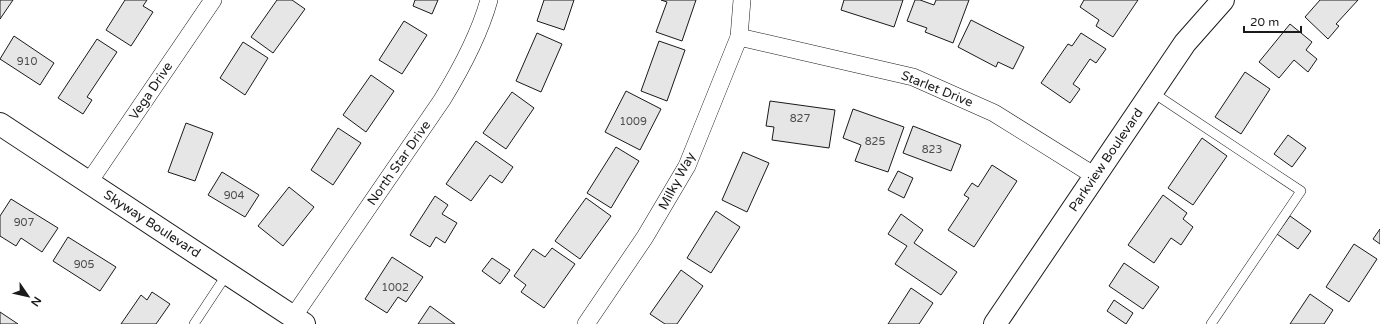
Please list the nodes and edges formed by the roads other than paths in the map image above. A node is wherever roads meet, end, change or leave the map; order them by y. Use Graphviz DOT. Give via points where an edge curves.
graph roads {
  1 [pos="213,0"];
  2 [pos="489,0"];
  3 [pos="742,0"];
  4 [pos="1223,0"];
  5 [pos="739,37"];
  6 [pos="1152,92"];
  7 [pos="0,124"];
  8 [pos="1095,176"];
  9 [pos="89,182"];
  10 [pos="227,274"];
  11 [pos="298,320"];
  12 [pos="194,324"];
  13 [pos="586,324"];
  14 [pos="995,324"];
  15 [pos="1211,324"];
  1 -- 9 [label="street, Vega Drive"];
  2 -- 11 [label="street, North Star Drive" via="460,71"];
  3 -- 5 [label="street, Milky Way"];
  4 -- 6 [label="street, Parkview Boulevard" via="1185,43"];
  5 -- 8 [label="street, Starlet Drive" via="913,77 994,113"];
  5 -- 13 [label="street, Milky Way" via="687,166 645,237"];
  6 -- 8 [label="street, Parkview Boulevard"];
  6 -- 15 [label="lane" via="1301,191"];
  7 -- 9 [label="street, Skyway Boulevard"];
  8 -- 14 [label="street, Parkview Boulevard"];
  9 -- 10 [label="street, Skyway Boulevard"];
  10 -- 11 [label="street, Skyway Boulevard"];
  10 -- 12 [label="lane"];
}
